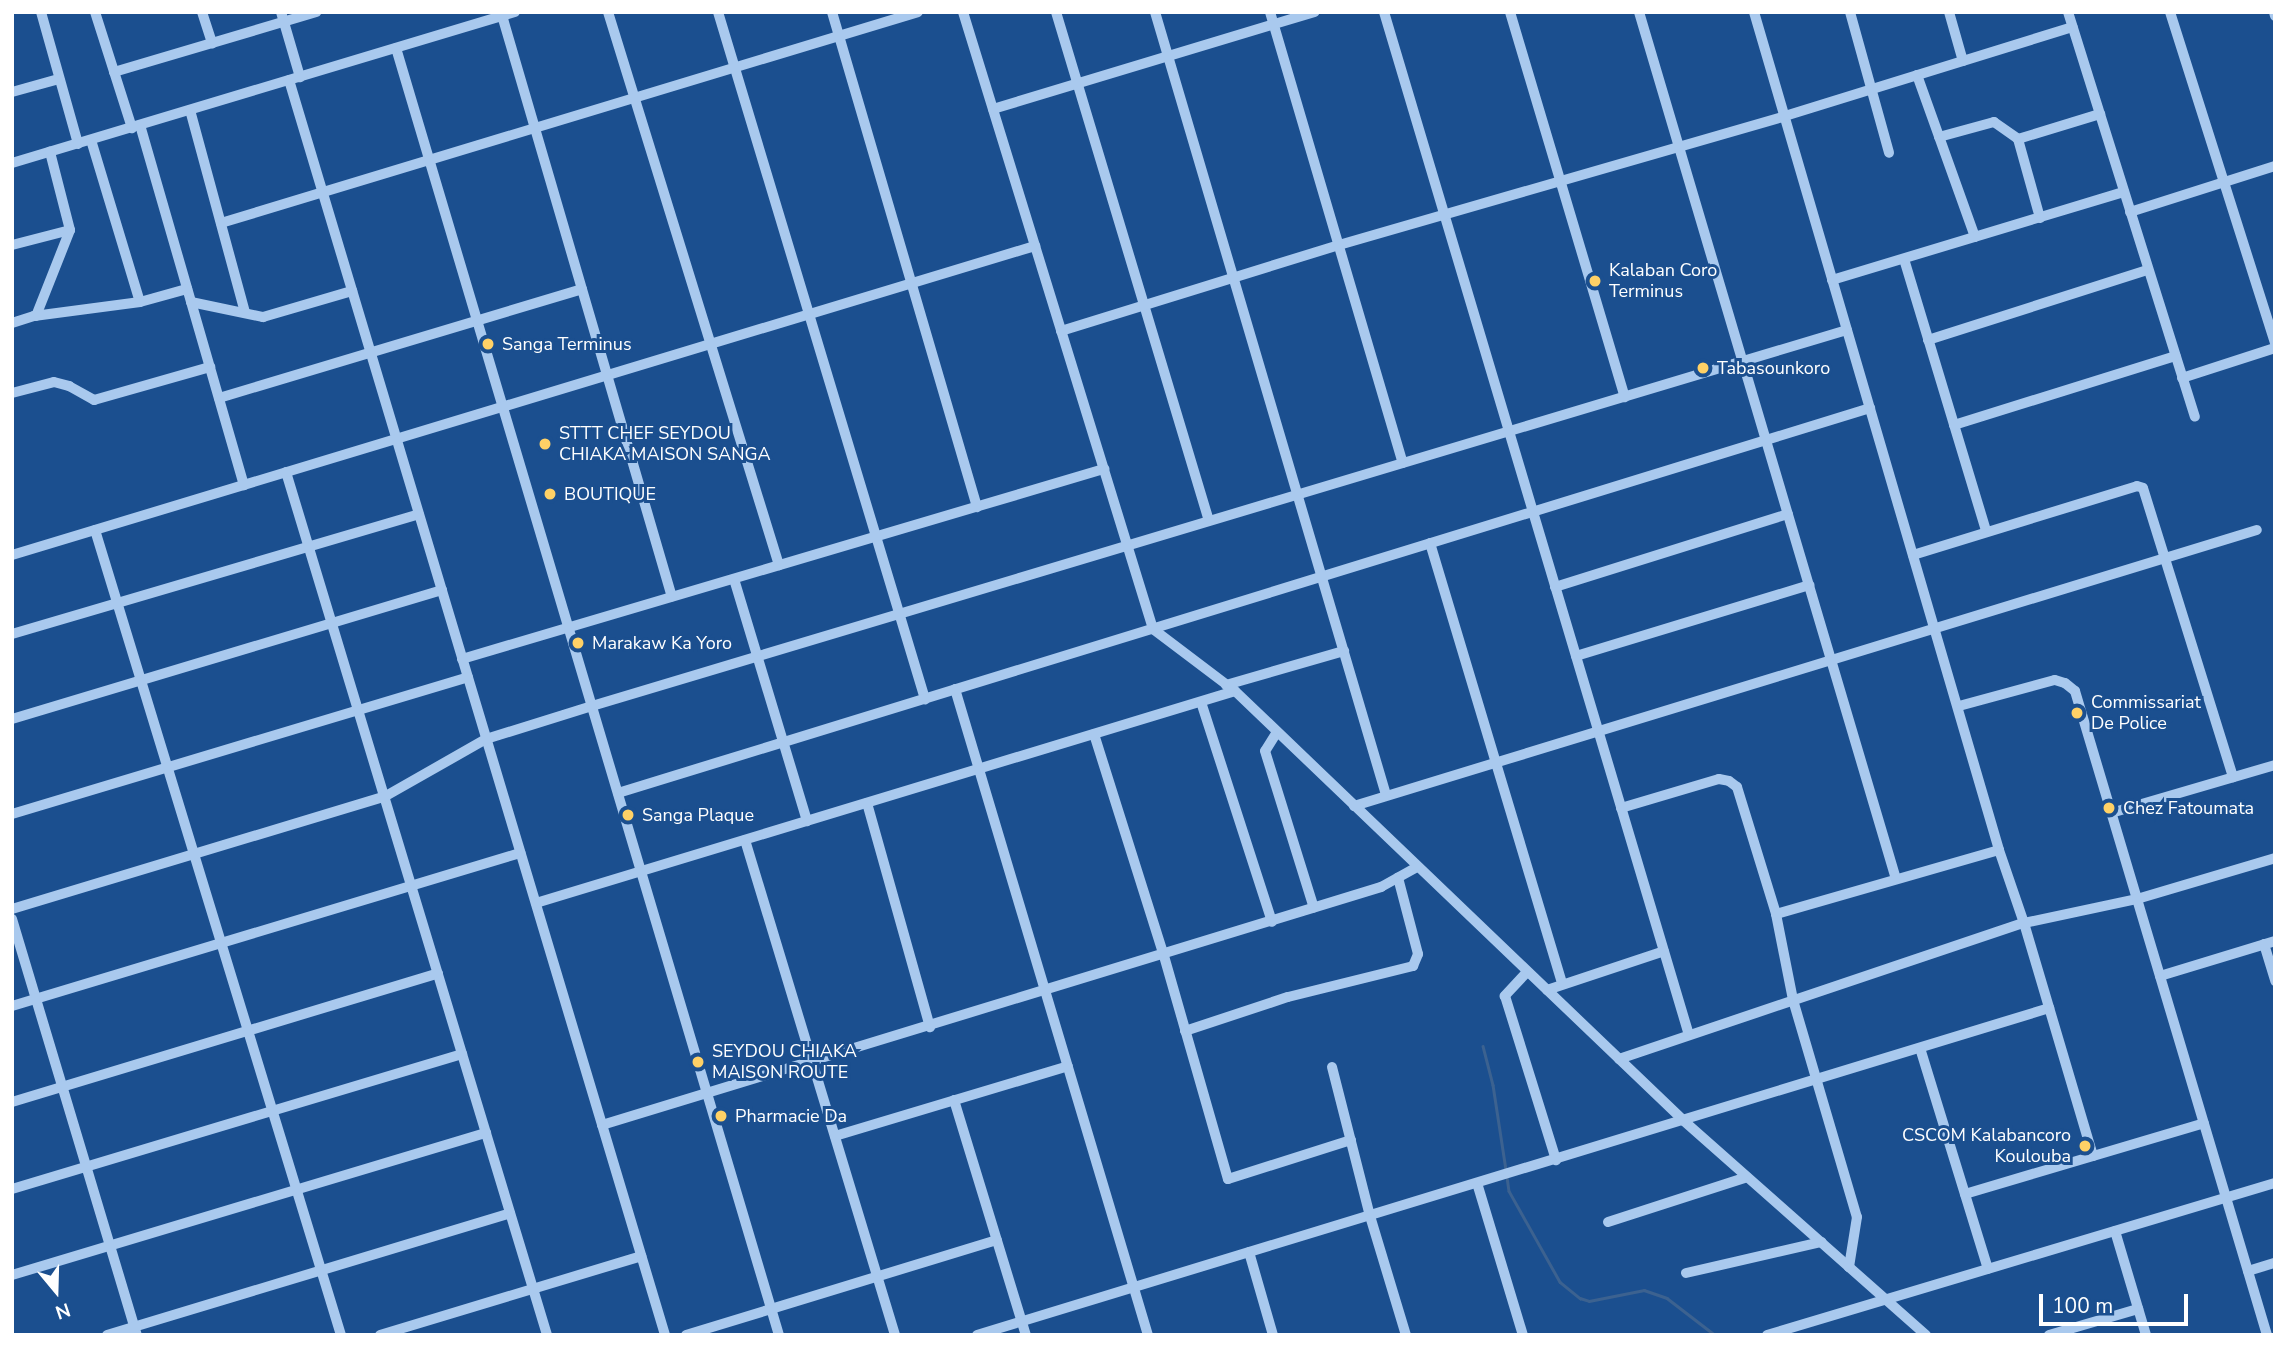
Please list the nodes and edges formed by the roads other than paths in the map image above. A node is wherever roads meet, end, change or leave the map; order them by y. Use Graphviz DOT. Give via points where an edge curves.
graph roads {
  1 [pos="41,12"];
  2 [pos="95,12"];
  3 [pos="202,12"];
  4 [pos="316,12"];
  5 [pos="515,12"];
  6 [pos="608,12"];
  7 [pos="718,12"];
  8 [pos="832,12"];
  9 [pos="918,12"];
  10 [pos="963,12"];
  11 [pos="1056,12"];
  12 [pos="1155,12"];
  13 [pos="1270,12"];
  14 [pos="1315,12"];
  15 [pos="1384,12"];
  16 [pos="1510,12"];
  17 [pos="1639,12"];
  18 [pos="1754,12"];
  19 [pos="1850,12"];
  20 [pos="1949,12"];
  21 [pos="2068,12"];
  22 [pos="2170,12"];
  23 [pos="502,14"];
  24 [pos="282,17"];
  25 [pos="1273,25"];
  26 [pos="2073,27"];
  27 [pos="839,36"];
  28 [pos="212,43"];
  29 [pos="396,48"];
  30 [pos="1168,56"];
  31 [pos="1964,61"];
  32 [pos="735,68"];
  33 [pos="114,72"];
  34 [pos="1917,75"];
  35 [pos="60,79"];
  36 [pos="294,79"];
  37 [pos="1078,84"];
  38 [pos="1871,88"];
  39 [pos="12,92"];
  40 [pos="634,98"];
  41 [pos="993,109"];
  42 [pos="190,110"];
  43 [pos="2100,114"];
  44 [pos="1786,116"];
  45 [pos="136,126"];
  46 [pos="535,128"];
  47 [pos="1939,138"];
  48 [pos="2018,139"];
  49 [pos="91,140"];
  50 [pos="78,144"];
  51 [pos="1680,145"];
  52 [pos="50,152"];
  53 [pos="1889,153"];
  54 [pos="429,160"];
  55 [pos="12,163"];
  56 [pos="2275,166"];
  57 [pos="1560,179"];
  58 [pos="2224,182"];
  59 [pos="322,192"];
  60 [pos="2124,192"];
  61 [pos="2130,212"];
  62 [pos="1444,214"];
  63 [pos="2039,218"];
  64 [pos="220,223"];
  65 [pos="69,230"];
  66 [pos="1975,237"];
  67 [pos="12,245"];
  68 [pos="1339,245"];
  69 [pos="1035,246"];
  70 [pos="1904,258"];
  71 [pos="2148,270"];
  72 [pos="1234,278"];
  73 [pos="1832,280"];
  74 [pos="911,283"];
  75 [pos="187,289"];
  76 [pos="582,289"];
  77 [pos="352,291"];
  78 [pos="140,302"];
  79 [pos="191,302"];
  80 [pos="1144,306"];
  81 [pos="245,313"];
  82 [pos="809,314"];
  83 [pos="36,316"];
  84 [pos="477,321"];
  85 [pos="12,323"];
  86 [pos="1847,330"];
  87 [pos="1061,331"];
  88 [pos="1928,340"];
  89 [pos="710,344"];
  90 [pos="2275,346"];
  91 [pos="370,353"];
  92 [pos="2175,356"];
  93 [pos="1744,361"];
  94 [pos="210,367"];
  95 [pos="607,375"];
  96 [pos="2182,378"];
  97 [pos="12,393"];
  98 [pos="1625,397"];
  99 [pos="219,398"];
  100 [pos="503,406"];
  101 [pos="1870,408"];
  102 [pos="2195,417"];
  103 [pos="1954,425"];
  104 [pos="1509,431"];
  105 [pos="396,439"];
  106 [pos="1766,439"];
  107 [pos="1403,463"];
  108 [pos="1104,469"];
  109 [pos="286,472"];
  110 [pos="244,485"];
  111 [pos="1298,495"];
  112 [pos="977,507"];
  113 [pos="1533,511"];
  114 [pos="419,514"];
  115 [pos="1788,514"];
  116 [pos="1209,521"];
  117 [pos="95,530"];
  118 [pos="1986,530"];
  119 [pos="2257,530"];
  120 [pos="876,536"];
  121 [pos="1430,543"];
  122 [pos="1127,546"];
  123 [pos="309,547"];
  124 [pos="12,555"];
  125 [pos="1913,555"];
  126 [pos="2166,558"];
  127 [pos="779,565"];
  128 [pos="1322,576"];
  129 [pos="734,579"];
  130 [pos="1809,585"];
  131 [pos="1555,587"];
  132 [pos="442,590"];
  133 [pos="672,597"];
  134 [pos="117,603"];
  135 [pos="900,614"];
  136 [pos="332,623"];
  137 [pos="569,628"];
  138 [pos="1935,628"];
  139 [pos="1153,629"];
  140 [pos="12,634"];
  141 [pos="1344,651"];
  142 [pos="757,656"];
  143 [pos="1576,656"];
  144 [pos="462,659"];
  145 [pos="1831,660"];
  146 [pos="468,677"];
  147 [pos="141,680"];
  148 [pos="1231,688"];
  149 [pos="955,690"];
  150 [pos="925,699"];
  151 [pos="1201,702"];
  152 [pos="592,706"];
  153 [pos="1959,706"];
  154 [pos="358,710"];
  155 [pos="12,719"];
  156 [pos="1598,731"];
  157 [pos="1277,732"];
  158 [pos="1094,734"];
  159 [pos="486,739"];
  160 [pos="783,742"];
  161 [pos="1498,762"];
  162 [pos="2275,765"];
  163 [pos="168,767"];
  164 [pos="979,769"];
  165 [pos="2233,777"];
  166 [pos="618,793"];
  167 [pos="1386,796"];
  168 [pos="384,797"];
  169 [pos="867,803"];
  170 [pos="1354,806"];
  171 [pos="1621,808"];
  172 [pos="2111,813"];
  173 [pos="12,814"];
  174 [pos="807,821"];
  175 [pos="745,840"];
  176 [pos="1999,850"];
  177 [pos="520,853"];
  178 [pos="194,854"];
  179 [pos="2275,858"];
  180 [pos="1417,867"];
  181 [pos="641,871"];
  182 [pos="1398,878"];
  183 [pos="1896,879"];
  184 [pos="411,886"];
  185 [pos="2137,899"];
  186 [pos="536,903"];
  187 [pos="1314,908"];
  188 [pos="12,909"];
  189 [pos="1776,914"];
  190 [pos="12,919"];
  191 [pos="1272,922"];
  192 [pos="2024,923"];
  193 [pos="221,943"];
  194 [pos="2269,943"];
  195 [pos="1664,951"];
  196 [pos="1164,956"];
  197 [pos="1527,972"];
  198 [pos="438,973"];
  199 [pos="2160,976"];
  200 [pos="2275,981"];
  201 [pos="1562,983"];
  202 [pos="1547,990"];
  203 [pos="1045,991"];
  204 [pos="36,999"];
  205 [pos="1793,1000"];
  206 [pos="12,1006"];
  207 [pos="2049,1008"];
  208 [pos="930,1027"];
  209 [pos="248,1030"];
  210 [pos="1185,1031"];
  211 [pos="1689,1035"];
  212 [pos="1920,1048"];
  213 [pos="462,1054"];
  214 [pos="1619,1059"];
  215 [pos="813,1062"];
  216 [pos="1068,1066"];
  217 [pos="1332,1067"];
  218 [pos="1816,1080"];
  219 [pos="62,1087"];
  220 [pos="707,1091"];
  221 [pos="954,1100"];
  222 [pos="12,1102"];
  223 [pos="272,1111"];
  224 [pos="1684,1121"];
  225 [pos="2204,1123"];
  226 [pos="602,1125"];
  227 [pos="486,1133"];
  228 [pos="835,1136"];
  229 [pos="1351,1140"];
  230 [pos="2093,1156"];
  231 [pos="1556,1160"];
  232 [pos="86,1167"];
  233 [pos="1747,1177"];
  234 [pos="1477,1183"];
  235 [pos="2275,1183"];
  236 [pos="12,1189"];
  237 [pos="297,1190"];
  238 [pos="1965,1194"];
  239 [pos="2226,1198"];
  240 [pos="510,1213"];
  241 [pos="1370,1216"];
  242 [pos="1608,1222"];
  243 [pos="2115,1231"];
  244 [pos="997,1240"];
  245 [pos="1821,1242"];
  246 [pos="110,1246"];
  247 [pos="1249,1252"];
  248 [pos="641,1256"];
  249 [pos="2275,1263"];
  250 [pos="1849,1267"];
  251 [pos="1988,1269"];
  252 [pos="321,1270"];
  253 [pos="2248,1271"];
  254 [pos="1686,1273"];
  255 [pos="12,1275"];
  256 [pos="878,1276"];
  257 [pos="1134,1287"];
  258 [pos="533,1289"];
  259 [pos="1885,1299"];
  260 [pos="772,1308"];
  261 [pos="2138,1309"];
  262 [pos="1022,1321"];
  263 [pos="135,1331"];
  264 [pos="107,1335"];
  265 [pos="341,1335"];
  266 [pos="380,1335"];
  267 [pos="547,1335"];
  268 [pos="665,1335"];
  269 [pos="685,1335"];
  270 [pos="779,1335"];
  271 [pos="895,1335"];
  272 [pos="977,1335"];
  273 [pos="1026,1335"];
  274 [pos="1148,1335"];
  275 [pos="1273,1335"];
  276 [pos="1406,1335"];
  277 [pos="1523,1335"];
  278 [pos="1767,1335"];
  279 [pos="1926,1335"];
  280 [pos="2049,1335"];
  281 [pos="2146,1335"];
  282 [pos="2267,1335"];
  1 -- 35 [label="street"];
  2 -- 33 [label="street"];
  3 -- 28 [label="street"];
  4 -- 24 [label="street"];
  5 -- 23 [label="street"];
  6 -- 40 [label="street"];
  7 -- 32 [label="street"];
  8 -- 27 [label="street"];
  9 -- 27 [label="street"];
  10 -- 41 [label="street"];
  11 -- 37 [label="street"];
  12 -- 30 [label="street"];
  13 -- 25 [label="street"];
  14 -- 25 [label="street"];
  15 -- 62 [label="street"];
  16 -- 57 [label="street"];
  17 -- 51 [label="street"];
  18 -- 44 [label="street"];
  19 -- 38 [label="street"];
  20 -- 31 [label="street"];
  21 -- 26 [label="street"];
  22 -- 58 [label="street"];
  23 -- 29 [label="street"];
  23 -- 46 [label="street"];
  24 -- 28 [label="street"];
  24 -- 36 [label="street"];
  25 -- 30 [label="street"];
  25 -- 68 [label="street"];
  26 -- 31 [label="street"];
  26 -- 43 [label="street"];
  27 -- 32 [label="street"];
  27 -- 74 [label="street"];
  28 -- 33 [label="street"];
  29 -- 36 [label="street"];
  29 -- 54 [label="street"];
  30 -- 37 [label="street"];
  30 -- 72 [label="street"];
  31 -- 34 [label="street"];
  32 -- 40 [label="street"];
  32 -- 82 [label="street"];
  33 -- 45 [label="street"];
  34 -- 38 [label="street"];
  34 -- 47 [label="street"];
  35 -- 39 [label="street"];
  35 -- 50 [label="street"];
  36 -- 42 [label="street"];
  36 -- 59 [label="street"];
  37 -- 41 [label="street"];
  37 -- 80 [label="street"];
  38 -- 44 [label="street"];
  38 -- 53 [label="street"];
  40 -- 46 [label="street"];
  40 -- 89 [label="street"];
  41 -- 69 [label="street"];
  42 -- 45 [label="street"];
  42 -- 64 [label="street"];
  43 -- 48 [label="street"];
  43 -- 60 [label="street"];
  44 -- 51 [label="street"];
  44 -- 73 [label="street"];
  45 -- 49 [label="street"];
  45 -- 75 [label="street"];
  46 -- 54 [label="street"];
  46 -- 76 [label="street"];
  47 -- 48 [label="street" via="1994,122"];
  47 -- 66 [label="street"];
  48 -- 63 [label="street"];
  49 -- 50 [label="street"];
  49 -- 78 [label="street"];
  50 -- 52 [label="street"];
  51 -- 57 [label="street"];
  51 -- 93 [label="street"];
  52 -- 55 [label="street"];
  52 -- 65 [label="street"];
  54 -- 59 [label="street"];
  54 -- 84 [label="street"];
  56 -- 58 [label="street"];
  57 -- 62 [label="street"];
  57 -- 98 [label="street"];
  58 -- 61 [label="street"];
  58 -- 90 [label="street"];
  59 -- 64 [label="street"];
  59 -- 77 [label="street"];
  60 -- 61 [label="street"];
  60 -- 63 [label="street"];
  61 -- 71 [label="street"];
  62 -- 68 [label="street"];
  62 -- 104 [label="street"];
  63 -- 66 [label="street"];
  64 -- 81 [label="street"];
  65 -- 67 [label="street"];
  65 -- 83 [label="street"];
  66 -- 70 [label="street"];
  68 -- 72 [label="street"];
  68 -- 107 [label="street"];
  69 -- 74 [label="street"];
  69 -- 87 [label="street"];
  70 -- 73 [label="street"];
  70 -- 88 [label="street"];
  71 -- 88 [label="street"];
  71 -- 92 [label="street"];
  72 -- 80 [label="street"];
  72 -- 111 [label="street"];
  73 -- 86 [label="street"];
  74 -- 82 [label="street"];
  74 -- 112 [label="street"];
  75 -- 78 [label="street"];
  75 -- 79 [label="street"];
  76 -- 84 [label="street"];
  76 -- 95 [label="street"];
  77 -- 81 [label="street" via="263,317"];
  77 -- 91 [label="street"];
  78 -- 83 [label="street"];
  79 -- 81 [label="street"];
  79 -- 94 [label="street"];
  80 -- 87 [label="street"];
  80 -- 116 [label="street"];
  82 -- 89 [label="street"];
  82 -- 120 [label="street"];
  83 -- 85 [label="street"];
  84 -- 91 [label="street"];
  84 -- 100 [label="street"];
  86 -- 93 [label="street"];
  86 -- 101 [label="street"];
  87 -- 108 [label="street"];
  88 -- 103 [label="street"];
  89 -- 95 [label="street"];
  89 -- 127 [label="street"];
  90 -- 96 [label="street"];
  91 -- 99 [label="street"];
  91 -- 105 [label="street"];
  92 -- 96 [label="street"];
  92 -- 103 [label="street"];
  93 -- 98 [label="street"];
  93 -- 106 [label="street"];
  94 -- 97 [label="street" via="94,400 54,382"];
  94 -- 99 [label="street"];
  95 -- 100 [label="street"];
  95 -- 133 [label="street"];
  96 -- 102 [label="street"];
  98 -- 104 [label="street"];
  99 -- 110 [label="street"];
  100 -- 105 [label="street"];
  100 -- 137 [label="street"];
  101 -- 106 [label="street"];
  101 -- 125 [label="street"];
  103 -- 118 [label="street"];
  104 -- 107 [label="street"];
  104 -- 113 [label="street"];
  105 -- 109 [label="street"];
  105 -- 114 [label="street"];
  106 -- 113 [label="street"];
  106 -- 115 [label="street"];
  107 -- 111 [label="street"];
  108 -- 112 [label="street"];
  108 -- 122 [label="street"];
  109 -- 110 [label="street"];
  109 -- 123 [label="street"];
  110 -- 117 [label="street"];
  111 -- 116 [label="street"];
  111 -- 128 [label="street"];
  112 -- 120 [label="street"];
  113 -- 121 [label="street"];
  113 -- 131 [label="street"];
  114 -- 123 [label="street"];
  114 -- 132 [label="street"];
  115 -- 130 [label="street"];
  115 -- 131 [label="street"];
  116 -- 122 [label="street"];
  117 -- 124 [label="street"];
  117 -- 134 [label="street"];
  118 -- 125 [label="street"];
  118 -- 126 [label="street" via="2137,486 2147,494"];
  119 -- 126 [label="street"];
  120 -- 127 [label="street"];
  120 -- 135 [label="street"];
  121 -- 128 [label="street"];
  121 -- 161 [label="street"];
  122 -- 135 [label="street"];
  122 -- 139 [label="street"];
  123 -- 134 [label="street"];
  123 -- 136 [label="street"];
  125 -- 138 [label="street"];
  126 -- 138 [label="street"];
  126 -- 165 [label="street"];
  127 -- 129 [label="street"];
  128 -- 139 [label="street"];
  128 -- 141 [label="street"];
  129 -- 133 [label="street"];
  129 -- 142 [label="street"];
  130 -- 143 [label="street"];
  130 -- 145 [label="street"];
  131 -- 143 [label="street"];
  132 -- 136 [label="street"];
  132 -- 144 [label="street"];
  133 -- 137 [label="street"];
  134 -- 140 [label="street"];
  134 -- 147 [label="street"];
  135 -- 142 [label="street"];
  135 -- 150 [label="street"];
  136 -- 147 [label="street"];
  136 -- 154 [label="street"];
  137 -- 144 [label="street"];
  137 -- 152 [label="street"];
  138 -- 145 [label="street"];
  138 -- 153 [label="street"];
  139 -- 148 [label="street"];
  139 -- 149 [label="street"];
  141 -- 148 [label="street"];
  141 -- 167 [label="street"];
  142 -- 152 [label="street"];
  142 -- 160 [label="street"];
  143 -- 156 [label="street"];
  144 -- 146 [label="street"];
  145 -- 156 [label="street"];
  145 -- 183 [label="street"];
  146 -- 154 [label="street"];
  146 -- 159 [label="street"];
  147 -- 155 [label="street"];
  147 -- 163 [label="street"];
  148 -- 151 [label="street"];
  148 -- 157 [label="street"];
  149 -- 150 [label="street"];
  149 -- 164 [label="street"];
  150 -- 160 [label="street"];
  151 -- 158 [label="street"];
  151 -- 191 [label="street"];
  152 -- 159 [label="street"];
  152 -- 166 [label="street"];
  153 -- 172 [label="street" via="2054,680 2065,683 2075,691"];
  153 -- 176 [label="street"];
  154 -- 163 [label="street"];
  154 -- 168 [label="street"];
  156 -- 161 [label="street"];
  156 -- 171 [label="street"];
  157 -- 170 [label="street"];
  157 -- 187 [label="street" via="1265,751"];
  158 -- 164 [label="street"];
  158 -- 196 [label="street"];
  159 -- 168 [label="street"];
  159 -- 177 [label="street"];
  160 -- 166 [label="street"];
  160 -- 174 [label="street"];
  161 -- 167 [label="street"];
  161 -- 201 [label="street"];
  162 -- 165 [label="street"];
  163 -- 173 [label="street"];
  163 -- 178 [label="street"];
  164 -- 169 [label="street"];
  164 -- 203 [label="street"];
  165 -- 172 [label="street"];
  166 -- 181 [label="street"];
  167 -- 170 [label="street"];
  168 -- 178 [label="street"];
  168 -- 184 [label="street"];
  169 -- 174 [label="street"];
  169 -- 208 [label="street"];
  170 -- 180 [label="street"];
  171 -- 189 [label="street" via="1719,779 1733,783"];
  171 -- 195 [label="street"];
  172 -- 185 [label="street"];
  174 -- 175 [label="street"];
  175 -- 181 [label="street"];
  175 -- 215 [label="street"];
  176 -- 183 [label="street"];
  176 -- 192 [label="street"];
  177 -- 184 [label="street"];
  177 -- 186 [label="street"];
  178 -- 188 [label="street"];
  178 -- 193 [label="street"];
  179 -- 185 [label="street"];
  180 -- 182 [label="street"];
  180 -- 197 [label="street"];
  181 -- 186 [label="street"];
  181 -- 220 [label="street"];
  182 -- 187 [label="street"];
  182 -- 210 [label="street" via="1419,954 1413,966 1288,997"];
  183 -- 189 [label="street"];
  184 -- 193 [label="street"];
  184 -- 198 [label="street"];
  185 -- 192 [label="street"];
  185 -- 199 [label="street"];
  186 -- 226 [label="street"];
  187 -- 191 [label="street"];
  189 -- 205 [label="street"];
  190 -- 204 [label="street"];
  191 -- 196 [label="street"];
  192 -- 205 [label="street"];
  192 -- 207 [label="street"];
  193 -- 204 [label="street"];
  193 -- 209 [label="street"];
  194 -- 199 [label="street"];
  194 -- 200 [label="street"];
  195 -- 201 [label="street"];
  195 -- 211 [label="street"];
  196 -- 203 [label="street"];
  196 -- 210 [label="street"];
  197 -- 202 [label="street"];
  197 -- 231 [label="street" via="1505,996"];
  198 -- 209 [label="street"];
  198 -- 213 [label="street"];
  199 -- 225 [label="street"];
  201 -- 202 [label="street"];
  202 -- 214 [label="street"];
  203 -- 208 [label="street"];
  203 -- 216 [label="street"];
  204 -- 206 [label="street"];
  204 -- 219 [label="street"];
  205 -- 211 [label="street"];
  205 -- 218 [label="street"];
  207 -- 212 [label="street"];
  207 -- 230 [label="street"];
  208 -- 215 [label="street"];
  209 -- 219 [label="street"];
  209 -- 223 [label="street"];
  210 -- 229 [label="street" via="1228,1179"];
  211 -- 214 [label="street"];
  212 -- 218 [label="street"];
  212 -- 238 [label="street"];
  213 -- 223 [label="street"];
  213 -- 227 [label="street"];
  214 -- 224 [label="street"];
  215 -- 220 [label="street"];
  215 -- 228 [label="street"];
  216 -- 221 [label="street"];
  216 -- 257 [label="street"];
  217 -- 229 [label="street"];
  218 -- 224 [label="street"];
  218 -- 250 [label="street" via="1857,1217"];
  219 -- 222 [label="street"];
  219 -- 232 [label="street"];
  220 -- 226 [label="street"];
  220 -- 260 [label="street"];
  221 -- 228 [label="street"];
  221 -- 244 [label="street"];
  223 -- 232 [label="street"];
  223 -- 237 [label="street"];
  224 -- 231 [label="street"];
  224 -- 233 [label="street"];
  225 -- 230 [label="street"];
  225 -- 239 [label="street"];
  226 -- 248 [label="street"];
  227 -- 237 [label="street"];
  227 -- 240 [label="street"];
  228 -- 256 [label="street"];
  229 -- 241 [label="street"];
  230 -- 238 [label="street"];
  231 -- 234 [label="street"];
  232 -- 236 [label="street"];
  232 -- 246 [label="street"];
  233 -- 242 [label="street"];
  233 -- 245 [label="street"];
  234 -- 241 [label="street"];
  234 -- 277 [label="street"];
  235 -- 239 [label="street"];
  237 -- 246 [label="street"];
  237 -- 252 [label="street"];
  238 -- 251 [label="street"];
  239 -- 243 [label="street"];
  239 -- 253 [label="street"];
  240 -- 252 [label="street"];
  240 -- 258 [label="street"];
  241 -- 247 [label="street"];
  241 -- 276 [label="street"];
  243 -- 251 [label="street"];
  243 -- 261 [label="street"];
  244 -- 256 [label="street"];
  244 -- 262 [label="street"];
  245 -- 250 [label="street"];
  245 -- 254 [label="street"];
  246 -- 255 [label="street"];
  246 -- 263 [label="street"];
  247 -- 257 [label="street"];
  247 -- 275 [label="street"];
  248 -- 258 [label="street"];
  248 -- 268 [label="street"];
  249 -- 253 [label="street"];
  250 -- 259 [label="street"];
  251 -- 259 [label="street"];
  252 -- 263 [label="street"];
  252 -- 265 [label="street"];
  253 -- 282 [label="street"];
  256 -- 260 [label="street"];
  256 -- 271 [label="street"];
  257 -- 262 [label="street"];
  257 -- 274 [label="street"];
  258 -- 266 [label="street"];
  258 -- 267 [label="street"];
  259 -- 278 [label="street"];
  259 -- 279 [label="street"];
  260 -- 269 [label="street"];
  260 -- 270 [label="street"];
  261 -- 280 [label="street"];
  261 -- 281 [label="street"];
  262 -- 272 [label="street"];
  262 -- 273 [label="street"];
  263 -- 264 [label="street"];
}
